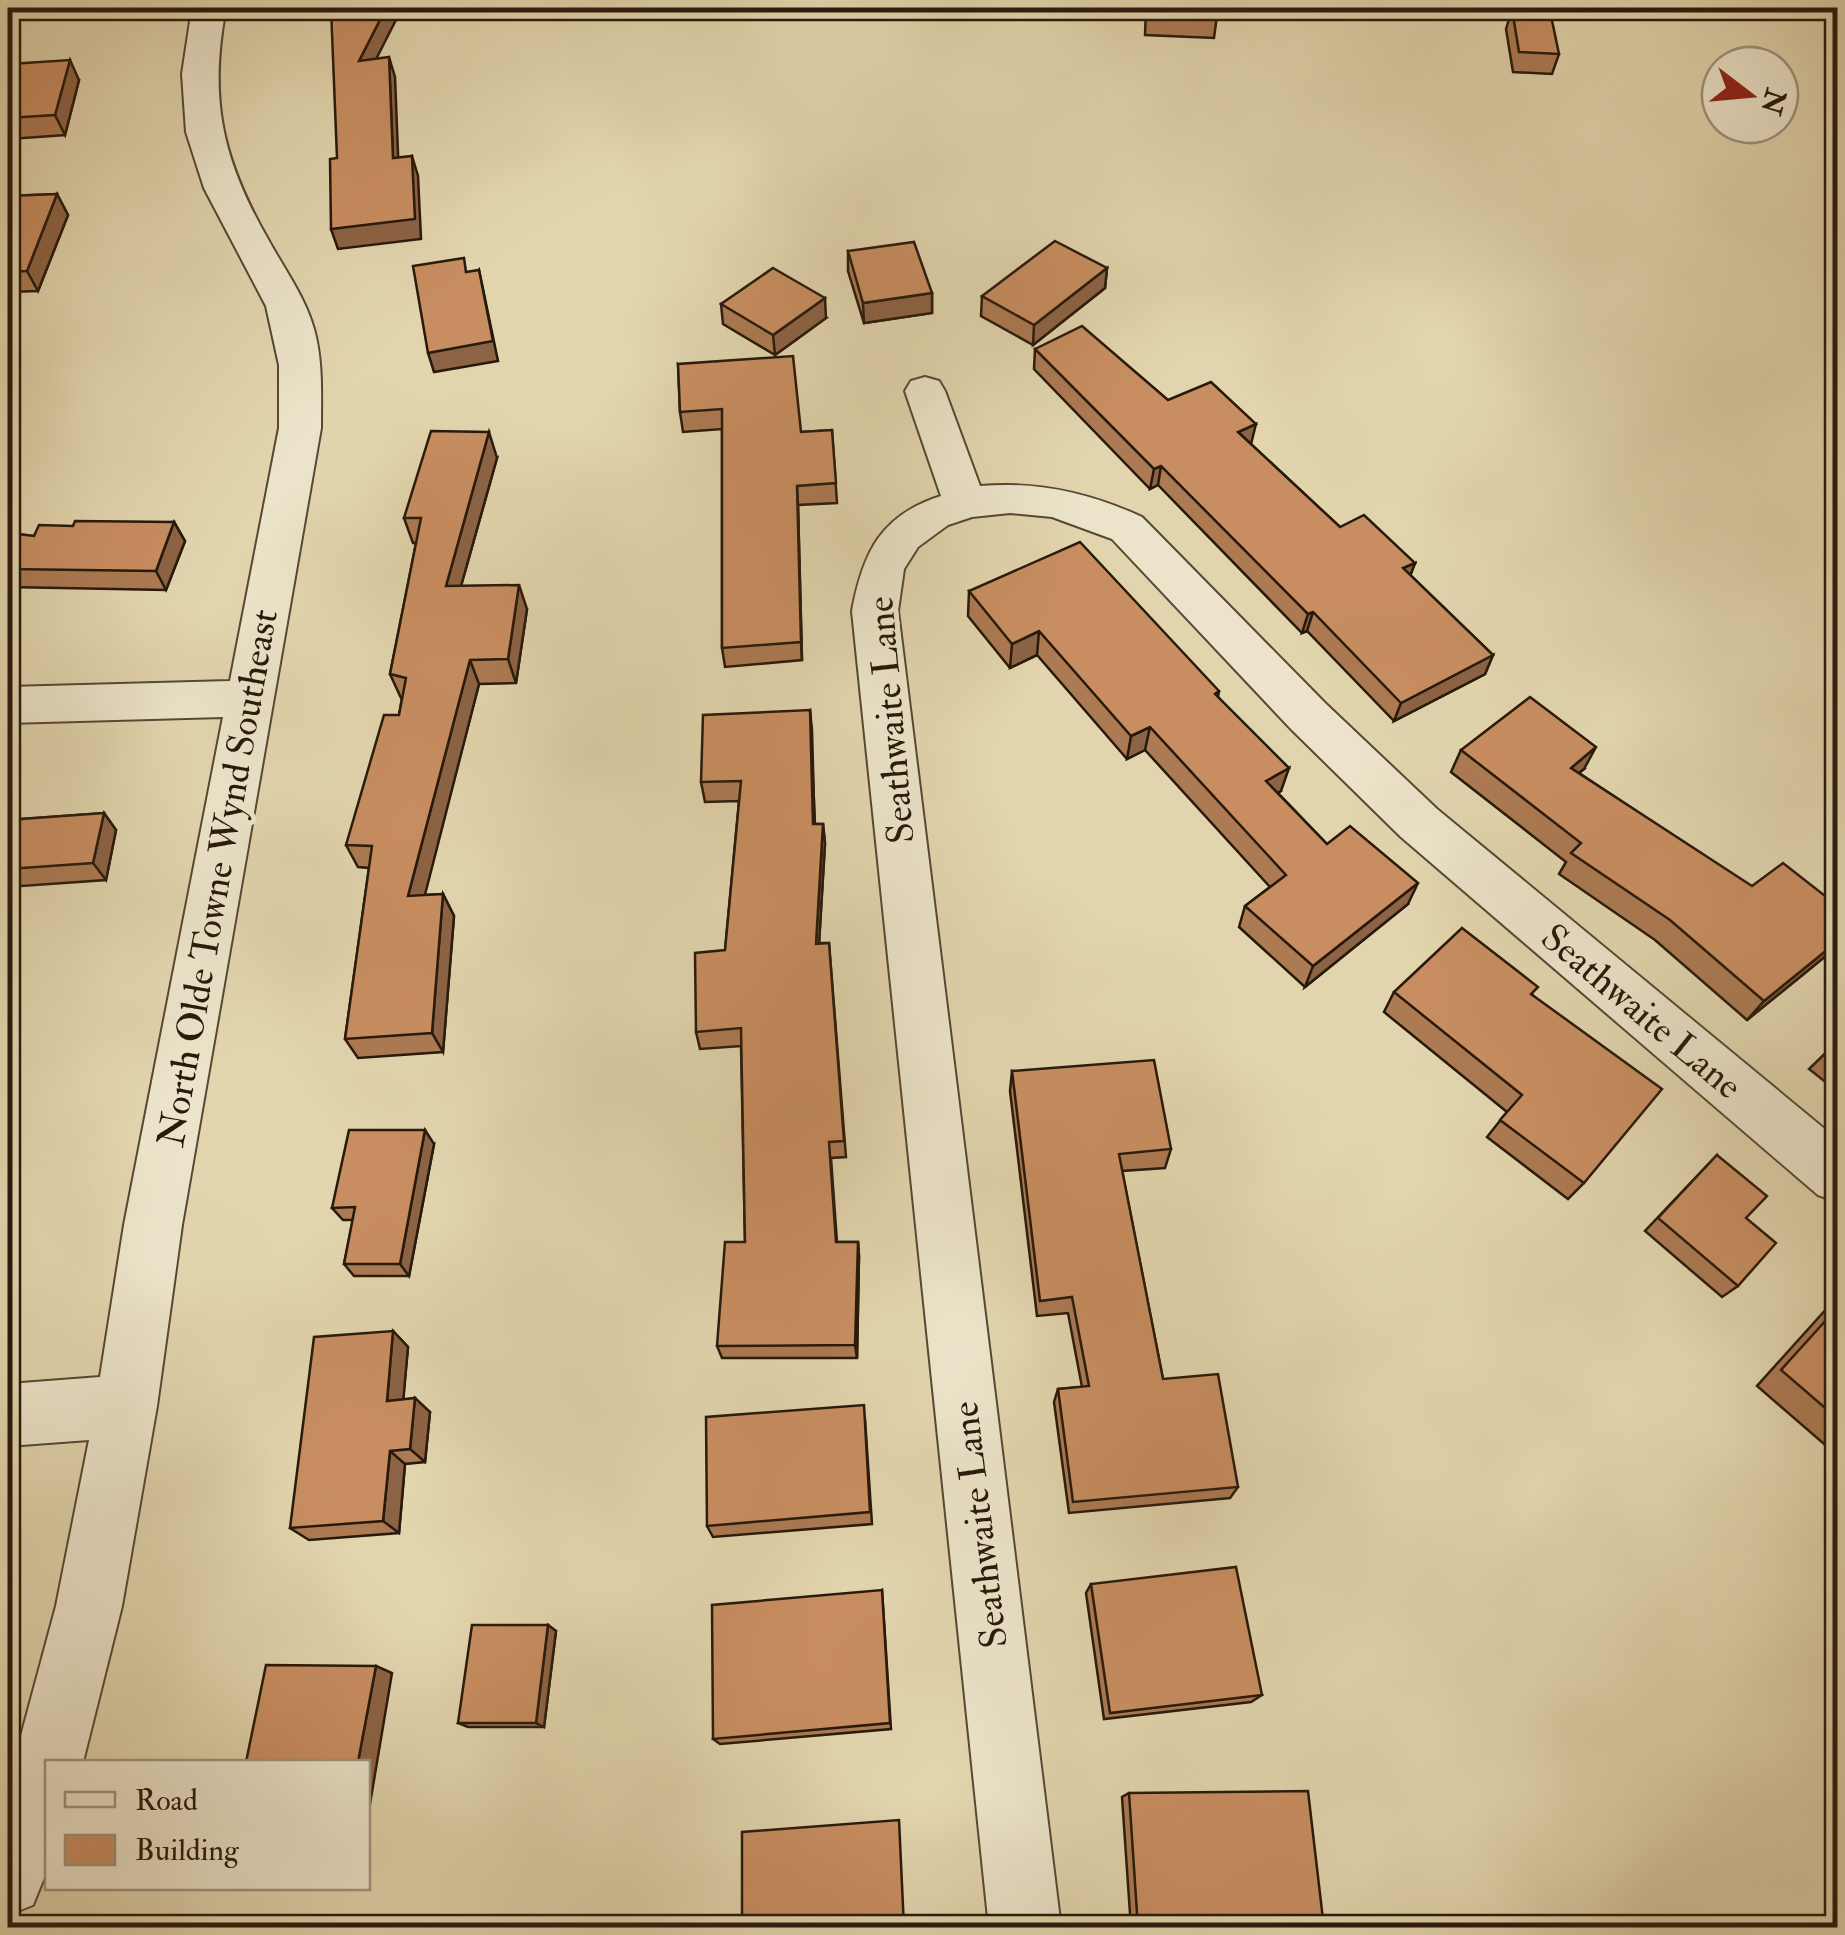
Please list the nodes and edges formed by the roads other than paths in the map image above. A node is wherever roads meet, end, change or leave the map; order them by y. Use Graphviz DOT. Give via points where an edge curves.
graph roads {
  1 [pos="209,8"];
  2 [pos="925,390"];
  3 [pos="964,504"];
  4 [pos="251,698"];
  5 [pos="8,705"];
  6 [pos="1838,1176"];
  7 [pos="126,1406"];
  8 [pos="8,1415"];
  9 [pos="49,1760"];
  10 [pos="45,1774"];
  11 [pos="8,1880"];
  12 [pos="1025,1928"];
  1 -- 4 [label="street, North Olde Towne Wynd Southeast" via="198,81 205,144 219,187 274,282 298,343 300,428"];
  2 -- 3 [label="street"];
  3 -- 6 [label="street, Seathwaite Lane" via="1052,500 1127,528 1419,823"];
  3 -- 12 [label="street, Seathwaite Lane" via="905,532 884,558 875,610"];
  4 -- 5 [label="street"];
  4 -- 7 [label="street, North Olde Towne Wynd Southeast"];
  7 -- 8 [label="street"];
  7 -- 9 [label="street, North Olde Towne Wynd Southeast" via="90,1606"];
  10 -- 11 [label="street, North Olde Towne Wynd Southeast"];
}
